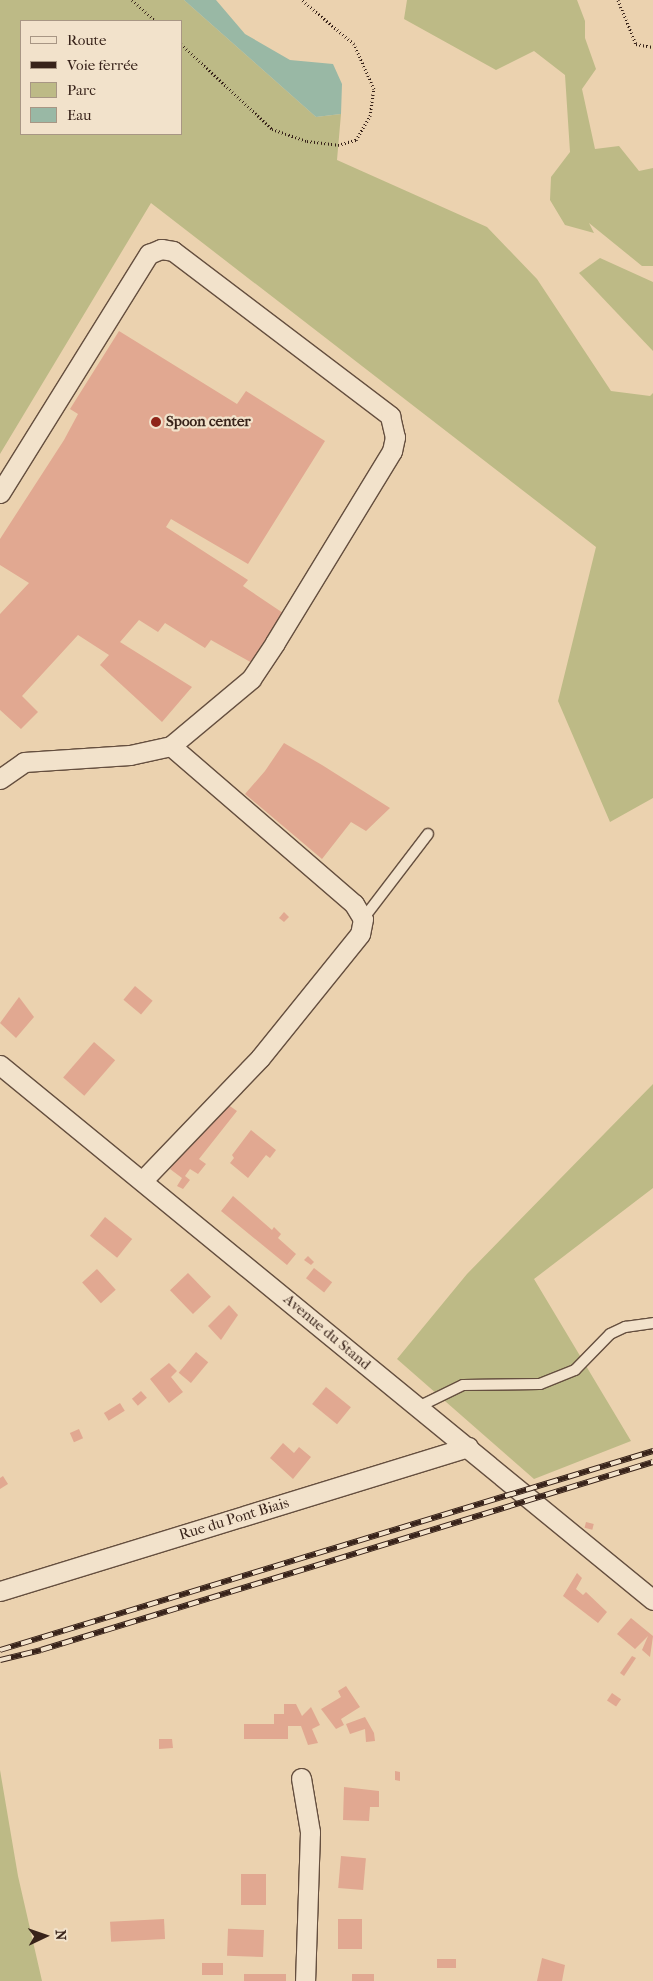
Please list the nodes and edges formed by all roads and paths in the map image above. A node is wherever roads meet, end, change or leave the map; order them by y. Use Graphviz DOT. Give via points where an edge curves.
graph roads {
  1 [pos="132,0"];
  2 [pos="302,0"];
  3 [pos="618,0"];
  4 [pos="154,20"];
  5 [pos="182,45"];
  6 [pos="653,47"];
  7 [pos="0,493"];
  8 [pos="171,746"];
  9 [pos="0,779"];
  10 [pos="428,834"];
  11 [pos="363,919"];
  12 [pos="0,1065"];
  13 [pos="142,1181"];
  14 [pos="653,1323"];
  15 [pos="418,1407"];
  16 [pos="468,1448"];
  17 [pos="0,1591"];
  18 [pos="653,1600"];
  19 [pos="301,1778"];
  20 [pos="305,1981"];
  1 -- 4 [label="path"];
  2 -- 5 [label="path" via="354,44 374,89 370,116 356,140 338,145 307,141 272,129"];
  3 -- 6 [label="path" via="636,44"];
  7 -- 8 [label="street" via="149,254 161,249 173,251 390,416 395,437 392,452 276,643 250,679"];
  8 -- 9 [label="street" via="130,755 24,762"];
  8 -- 11 [label="street" via="354,904"];
  10 -- 11 [label="lane"];
  11 -- 13 [label="street" via="360,934 260,1058"];
  12 -- 13 [label="street, Avenue du Stand"];
  13 -- 15 [label="street, Avenue du Stand"];
  14 -- 15 [label="lane" via="625,1327 610,1334 575,1370 540,1384 463,1386"];
  15 -- 16 [label="street, Avenue du Stand"];
  16 -- 17 [label="street, Rue du Pont Biais"];
  16 -- 18 [label="street, Avenue du Stand"];
  19 -- 20 [label="street" via="310,1832"];
}
